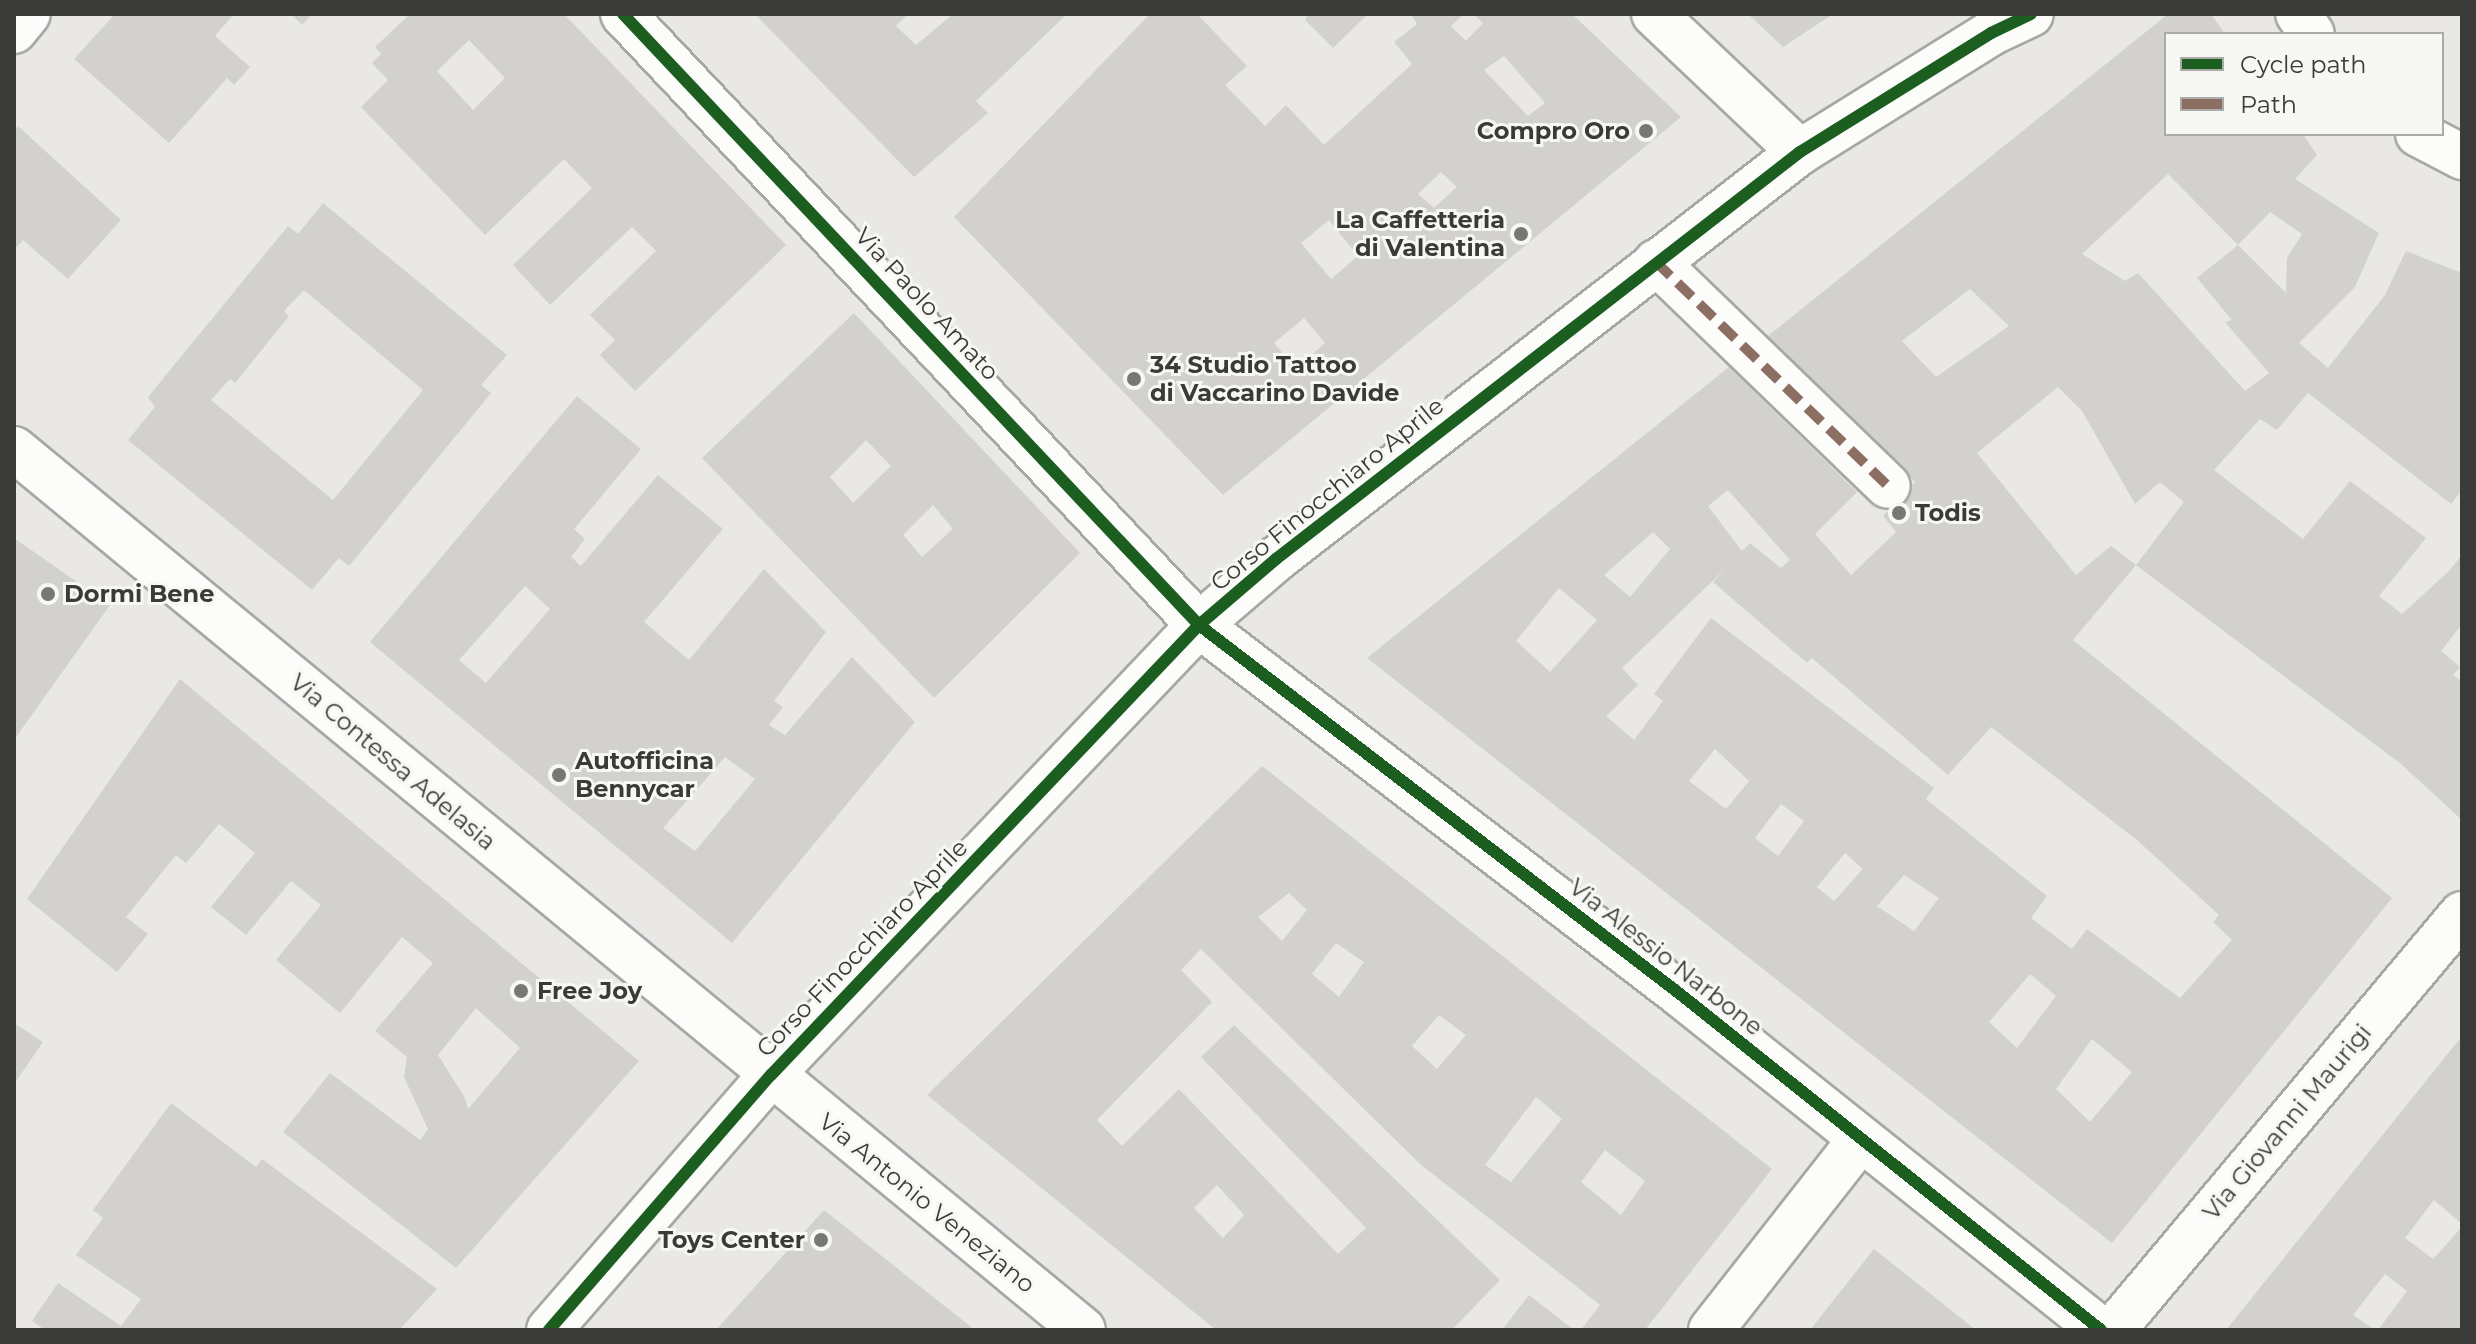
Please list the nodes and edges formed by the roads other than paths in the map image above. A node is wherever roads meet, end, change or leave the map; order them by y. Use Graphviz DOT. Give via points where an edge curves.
graph roads {
  1 [pos="28,14"];
  2 [pos="623,14"];
  3 [pos="1654,14"];
  4 [pos="2031,14"];
  5 [pos="2298,14"];
  6 [pos="14,31"];
  7 [pos="2311,32"];
  8 [pos="2422,136"];
  9 [pos="1800,152"];
  10 [pos="2462,157"];
  11 [pos="1656,262"];
  12 [pos="14,449"];
  13 [pos="1888,486"];
  14 [pos="1199,625"];
  15 [pos="2462,914"];
  16 [pos="771,1075"];
  17 [pos="1861,1139"];
  18 [pos="549,1330"];
  19 [pos="1083,1330"];
  20 [pos="1711,1330"];
  21 [pos="2101,1330"];
  22 [pos="2113,1330"];
  1 -- 6 [label="street"];
  2 -- 14 [label="street, Via Paolo Amato"];
  3 -- 9 [label="street"];
  4 -- 9 [label="street, Corso Finocchiaro Aprile" via="1991,33"];
  5 -- 7 [label="street"];
  8 -- 10 [label="street"];
  9 -- 11 [label="street, Corso Finocchiaro Aprile"];
  11 -- 13 [label="street"];
  11 -- 14 [label="street, Corso Finocchiaro Aprile"];
  12 -- 16 [label="street, Via Contessa Adelasia"];
  14 -- 16 [label="street, Corso Finocchiaro Aprile"];
  14 -- 17 [label="street, Via Alessio Narbone"];
  15 -- 22 [label="street, Via Giovanni Maurigi"];
  16 -- 18 [label="street, Corso Finocchiaro Aprile"];
  16 -- 19 [label="street, Via Antonio Veneziano"];
  17 -- 20 [label="street"];
  17 -- 21 [label="street, Via Alessio Narbone"];
}
